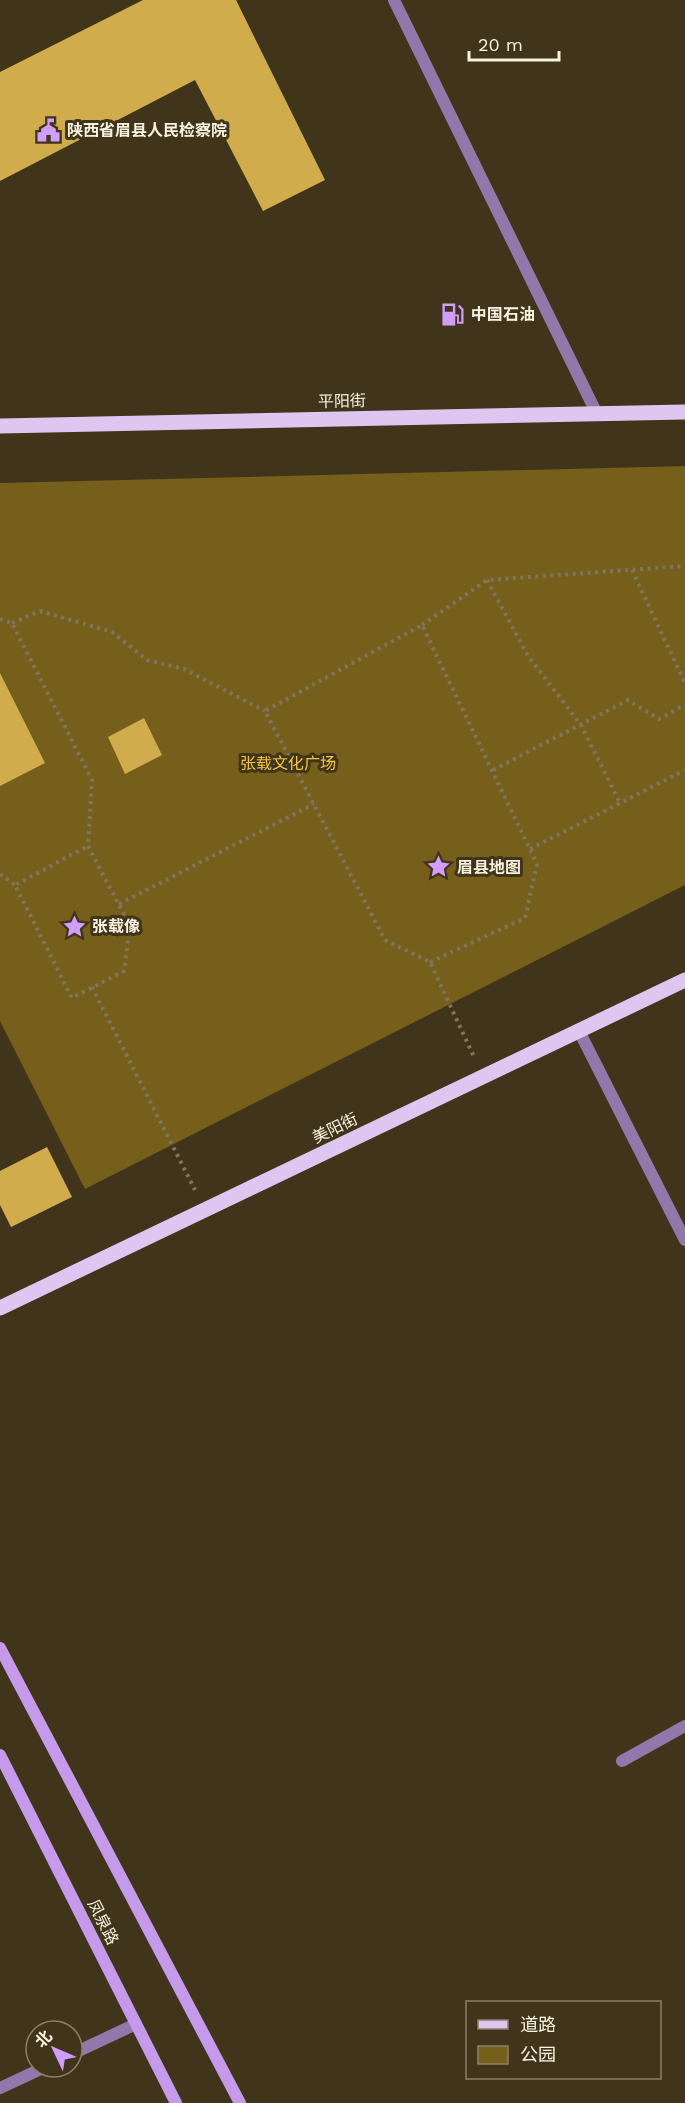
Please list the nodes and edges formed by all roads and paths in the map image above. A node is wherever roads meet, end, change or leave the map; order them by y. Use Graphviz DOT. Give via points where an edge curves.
graph roads {
  1 [pos="394,0"];
  2 [pos="685,412"];
  3 [pos="597,414"];
  4 [pos="0,426"];
  5 [pos="685,566"];
  6 [pos="632,570"];
  7 [pos="487,580"];
  8 [pos="0,619"];
  9 [pos="12,623"];
  10 [pos="422,626"];
  11 [pos="685,684"];
  12 [pos="685,705"];
  13 [pos="265,711"];
  14 [pos="581,725"];
  15 [pos="685,770"];
  16 [pos="492,771"];
  17 [pos="620,803"];
  18 [pos="314,804"];
  19 [pos="88,846"];
  20 [pos="530,849"];
  21 [pos="0,874"];
  22 [pos="15,885"];
  23 [pos="119,904"];
  24 [pos="430,962"];
  25 [pos="685,980"];
  26 [pos="93,987"];
  27 [pos="579,1031"];
  28 [pos="483,1077"];
  29 [pos="205,1210"];
  30 [pos="685,1240"];
  31 [pos="0,1308"];
  32 [pos="0,1648"];
  33 [pos="685,1726"];
  34 [pos="0,1755"];
  35 [pos="622,1761"];
  36 [pos="136,2024"];
  37 [pos="84,2048"];
  38 [pos="24,2077"];
  39 [pos="0,2088"];
  40 [pos="176,2103"];
  41 [pos="240,2103"];
  1 -- 3 [label="street"];
  2 -- 3 [label="main road, 平阳街"];
  3 -- 4 [label="main road, 平阳街"];
  5 -- 6 [label="path"];
  6 -- 7 [label="path"];
  6 -- 11 [label="path"];
  7 -- 10 [label="path"];
  7 -- 14 [label="path" via="528,656"];
  8 -- 9 [label="path"];
  9 -- 13 [label="path" via="40,611 112,632 147,660 184,669"];
  9 -- 19 [label="path" via="93,780"];
  10 -- 13 [label="path"];
  10 -- 16 [label="path"];
  12 -- 14 [label="path" via="659,719 628,700"];
  13 -- 18 [label="path"];
  14 -- 16 [label="path"];
  14 -- 17 [label="path"];
  15 -- 17 [label="path"];
  16 -- 20 [label="path"];
  17 -- 20 [label="path"];
  18 -- 23 [label="path"];
  18 -- 24 [label="path" via="385,940"];
  19 -- 22 [label="path"];
  19 -- 23 [label="path"];
  20 -- 24 [label="path" via="537,864 525,918"];
  21 -- 22 [label="path"];
  22 -- 26 [label="path" via="72,998"];
  23 -- 26 [label="path" via="130,926 124,971"];
  24 -- 28 [label="path"];
  25 -- 27 [label="main road, 美阳街"];
  26 -- 29 [label="path"];
  27 -- 28 [label="main road, 美阳街"];
  27 -- 30 [label="street"];
  28 -- 29 [label="main road, 美阳街"];
  29 -- 31 [label="main road, 美阳街"];
  32 -- 41 [label="main road"];
  33 -- 35 [label="street"];
  34 -- 36 [label="main road, 凤泉路"];
  36 -- 37 [label="street"];
  36 -- 40 [label="main road, 凤泉路"];
  38 -- 39 [label="street"];
}
